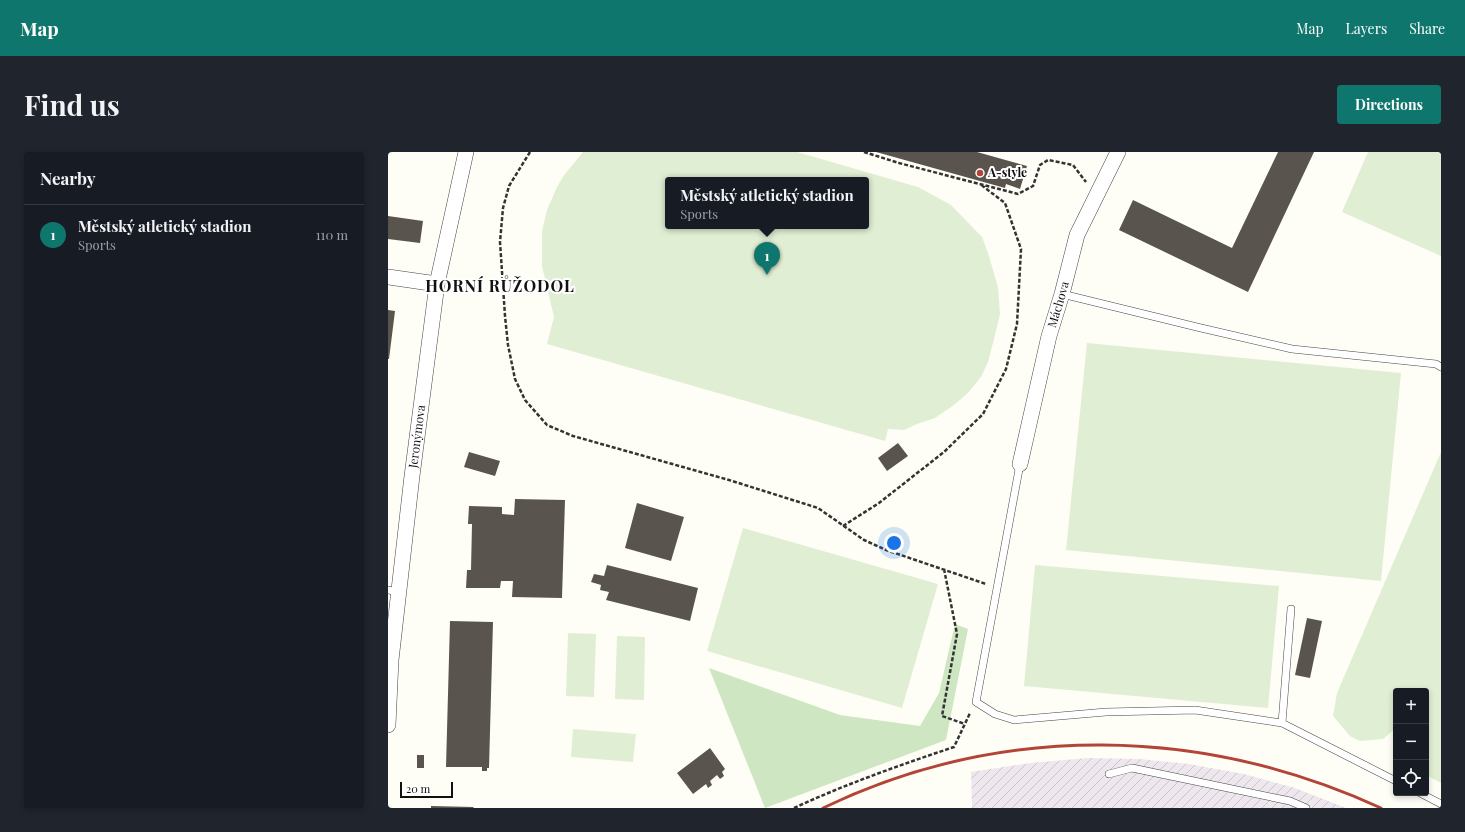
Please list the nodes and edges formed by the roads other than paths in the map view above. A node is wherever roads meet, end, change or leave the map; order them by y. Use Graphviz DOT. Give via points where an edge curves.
graph roads {
  1 [pos="466,152"];
  2 [pos="1118,152"];
  3 [pos="388,277"];
  4 [pos="437,284"];
  5 [pos="1062,294"];
  6 [pos="1441,367"];
  7 [pos="1020,464"];
  8 [pos="394,591"];
  9 [pos="1292,609"];
  10 [pos="1282,723"];
  11 [pos="388,725"];
  12 [pos="1109,774"];
  13 [pos="1393,779"];
  14 [pos="1426,796"];
  15 [pos="1441,804"];
  16 [pos="1306,808"];
  1 -- 4 [label="street, Jeronýmova"];
  2 -- 5 [label="street, Máchova" via="1078,235"];
  3 -- 4 [label="street"];
  4 -- 8 [label="street, Jeronýmova"];
  5 -- 6 [label="lane" via="1292,349 1436,364"];
  5 -- 7 [label="street, Máchova" via="1049,336"];
  7 -- 10 [label="lane" via="976,702 995,714 1014,720 1106,712 1195,710"];
  8 -- 11 [label="street, Jeronýmova"];
  9 -- 10 [label="lane"];
  10 -- 13 [label="lane"];
  12 -- 16 [label="lane" via="1132,768 1290,801"];
  14 -- 15 [label="lane"];
}
